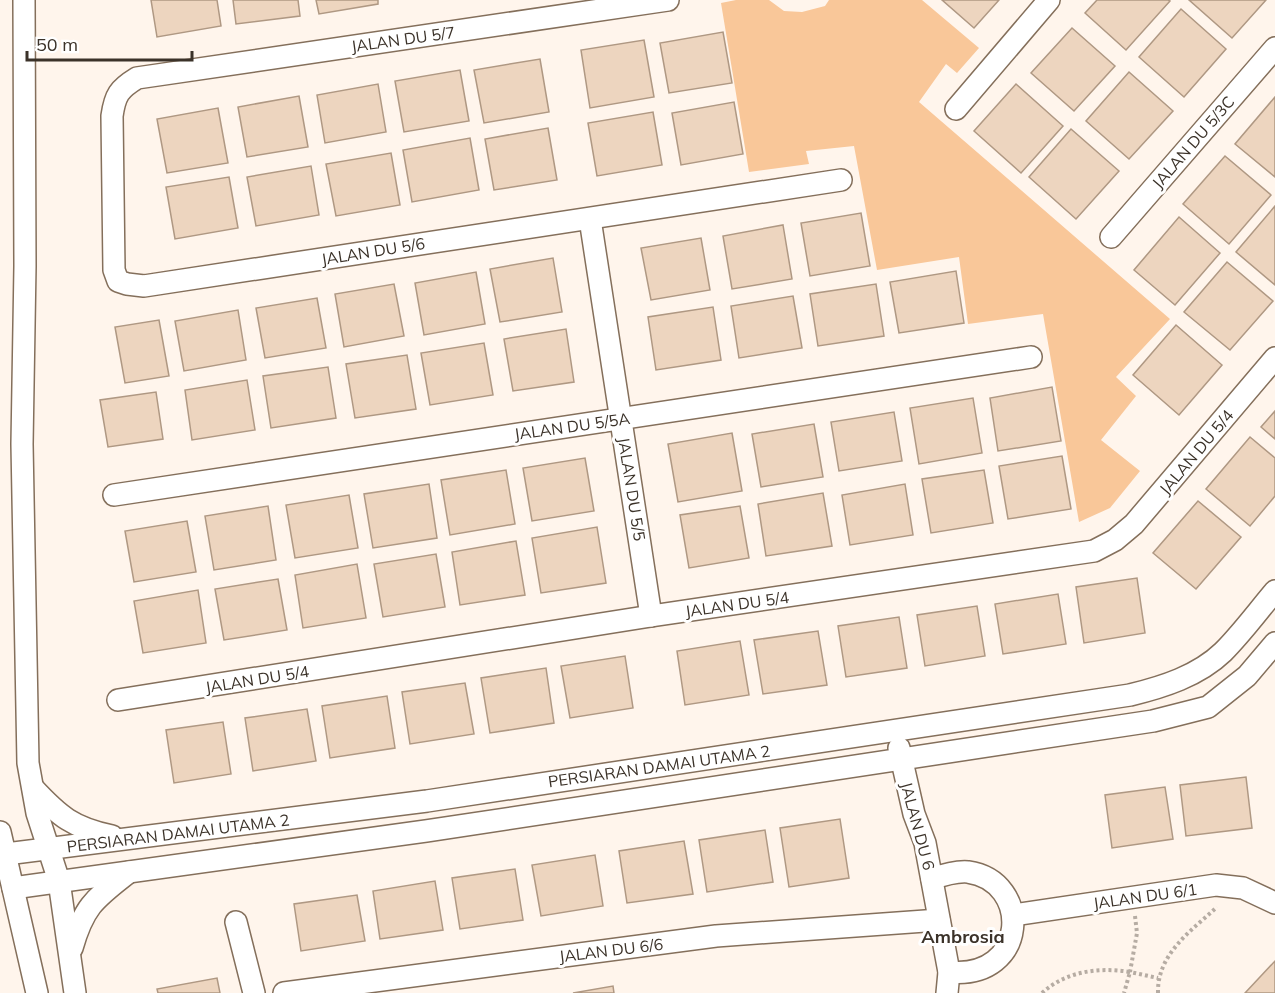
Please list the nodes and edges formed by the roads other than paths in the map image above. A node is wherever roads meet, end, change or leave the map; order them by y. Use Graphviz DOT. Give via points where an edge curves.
graph roads {
  1 [pos="24,0"];
  2 [pos="668,0"];
  3 [pos="1050,0"];
  4 [pos="1275,48"];
  5 [pos="137,78"];
  6 [pos="956,109"];
  7 [pos="841,180"];
  8 [pos="590,219"];
  9 [pos="1111,237"];
  10 [pos="1031,357"];
  11 [pos="1275,358"];
  12 [pos="621,418"];
  13 [pos="114,495"];
  14 [pos="1275,591"];
  15 [pos="651,616"];
  16 [pos="1275,643"];
  17 [pos="118,700"];
  18 [pos="896,730"];
  19 [pos="901,759"];
  20 [pos="33,787"];
  21 [pos="0,832"];
  22 [pos="130,840"];
  23 [pos="50,849"];
  24 [pos="6,854"];
  25 [pos="129,871"];
  26 [pos="932,879"];
  27 [pos="59,881"];
  28 [pos="12,888"];
  29 [pos="1275,903"];
  30 [pos="1013,915"];
  31 [pos="939,920"];
  32 [pos="236,922"];
  33 [pos="70,957"];
  34 [pos="949,972"];
  35 [pos="37,993"];
  36 [pos="75,993"];
  37 [pos="254,993"];
  38 [pos="284,993"];
  39 [pos="948,993"];
  1 -- 20 [label="street" via="22,444 28,763"];
  2 -- 5 [label="street, JALAN DU 5/7"];
  3 -- 6 [label="street"];
  4 -- 9 [label="street, JALAN DU 5/3C"];
  5 -- 8 [label="street, JALAN DU 5/6" via="114,99 112,116 114,270 118,281 127,284 144,286"];
  7 -- 8 [label="street, JALAN DU 5/6"];
  8 -- 12 [label="street, JALAN DU 5/5"];
  10 -- 12 [label="street, JALAN DU 5/5A"];
  11 -- 15 [label="street, JALAN DU 5/4" via="1134,524 1094,551"];
  12 -- 13 [label="street, JALAN DU 5/5A"];
  12 -- 15 [label="street, JALAN DU 5/5"];
  14 -- 18 [label="street, PERSIARAN DAMAI UTAMA 2" via="1222,653 1194,673 1163,687"];
  15 -- 17 [label="street, JALAN DU 5/4"];
  16 -- 19 [label="street, PERSIARAN DAMAI UTAMA 2" via="1247,676 1208,707 1153,722"];
  18 -- 19 [label="street, JALAN DU 6"];
  18 -- 22 [label="street, PERSIARAN DAMAI UTAMA 2" via="427,801"];
  19 -- 25 [label="street, PERSIARAN DAMAI UTAMA 2" via="426,831"];
  19 -- 26 [label="street, JALAN DU 6"];
  20 -- 22 [label="street" via="52,808 87,831"];
  20 -- 23 [label="street" via="37,813"];
  21 -- 24 [label="street"];
  22 -- 23 [label="street, PERSIARAN DAMAI UTAMA 2"];
  23 -- 24 [label="street, PERSIARAN DAMAI UTAMA 2"];
  23 -- 27 [label="street"];
  24 -- 28 [label="street"];
  25 -- 27 [label="street, PERSIARAN DAMAI UTAMA 2"];
  25 -- 33 [label="street" via="90,905 79,923"];
  26 -- 30 [label="street" via="967,872 983,877 1008,899"];
  26 -- 31 [label="street, JALAN DU 6"];
  27 -- 28 [label="street, PERSIARAN DAMAI UTAMA 2"];
  27 -- 33 [label="street"];
  28 -- 35 [label="street"];
  29 -- 30 [label="street, JALAN DU 6/1" via="1243,888 1216,885"];
  30 -- 34 [label="street" via="1013,932 997,961 966,974"];
  31 -- 34 [label="street, JALAN DU 6"];
  31 -- 38 [label="street, JALAN DU 6/6" via="716,936"];
  32 -- 37 [label="street"];
  33 -- 36 [label="street"];
  34 -- 39 [label="street, JALAN DU 6"];
}
